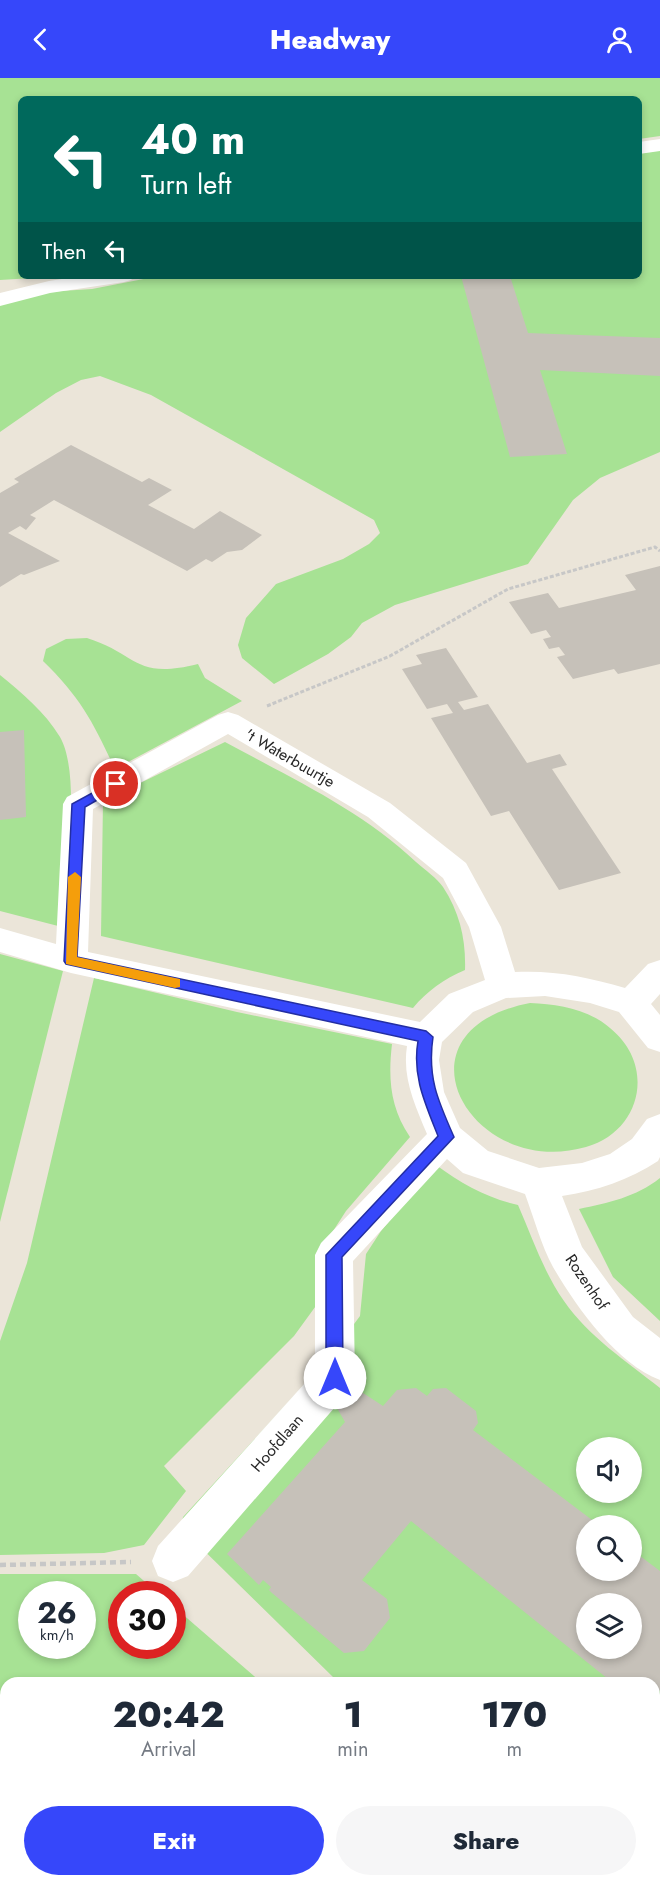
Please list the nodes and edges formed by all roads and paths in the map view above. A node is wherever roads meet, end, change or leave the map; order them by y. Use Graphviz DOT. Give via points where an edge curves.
graph roads {
  1 [pos="660,145"];
  2 [pos="642,148"];
  3 [pos="103,279"];
  4 [pos="0,300"];
  5 [pos="660,551"];
  6 [pos="228,722"];
  7 [pos="0,940"];
  8 [pos="70,961"];
  9 [pos="660,973"];
  10 [pos="503,986"];
  11 [pos="631,1003"];
  12 [pos="426,1037"];
  13 [pos="660,1039"];
  14 [pos="660,1129"];
  15 [pos="446,1137"];
  16 [pos="539,1183"];
  17 [pos="660,1362"];
  18 [pos="173,1561"];
  19 [pos="0,1564"];
  1 -- 2 [label="street"];
  3 -- 4 [label="street" via="48,287"];
  5 -- 6 [label="path" via="655,547 508,589 390,656"];
  6 -- 8 [label="street, 't Waterbuurtje" via="78,804"];
  6 -- 10 [label="street, 't Waterbuurtje" via="379,810 455,871 485,927"];
  7 -- 8 [label="street"];
  8 -- 12 [label="street"];
  9 -- 11 [label="street"];
  10 -- 11 [label="street" via="545,983 590,990"];
  10 -- 12 [label="street" via="461,1003"];
  11 -- 13 [label="street"];
  12 -- 15 [label="street" via="422,1060 427,1092"];
  14 -- 16 [label="street" via="645,1150 621,1166 582,1178"];
  15 -- 16 [label="street" via="476,1162"];
  15 -- 18 [label="street, Hoofdlaan" via="334,1255 335,1378"];
  16 -- 17 [label="street, Rozenhof" via="567,1256 619,1329"];
  18 -- 19 [label="path"];
}
